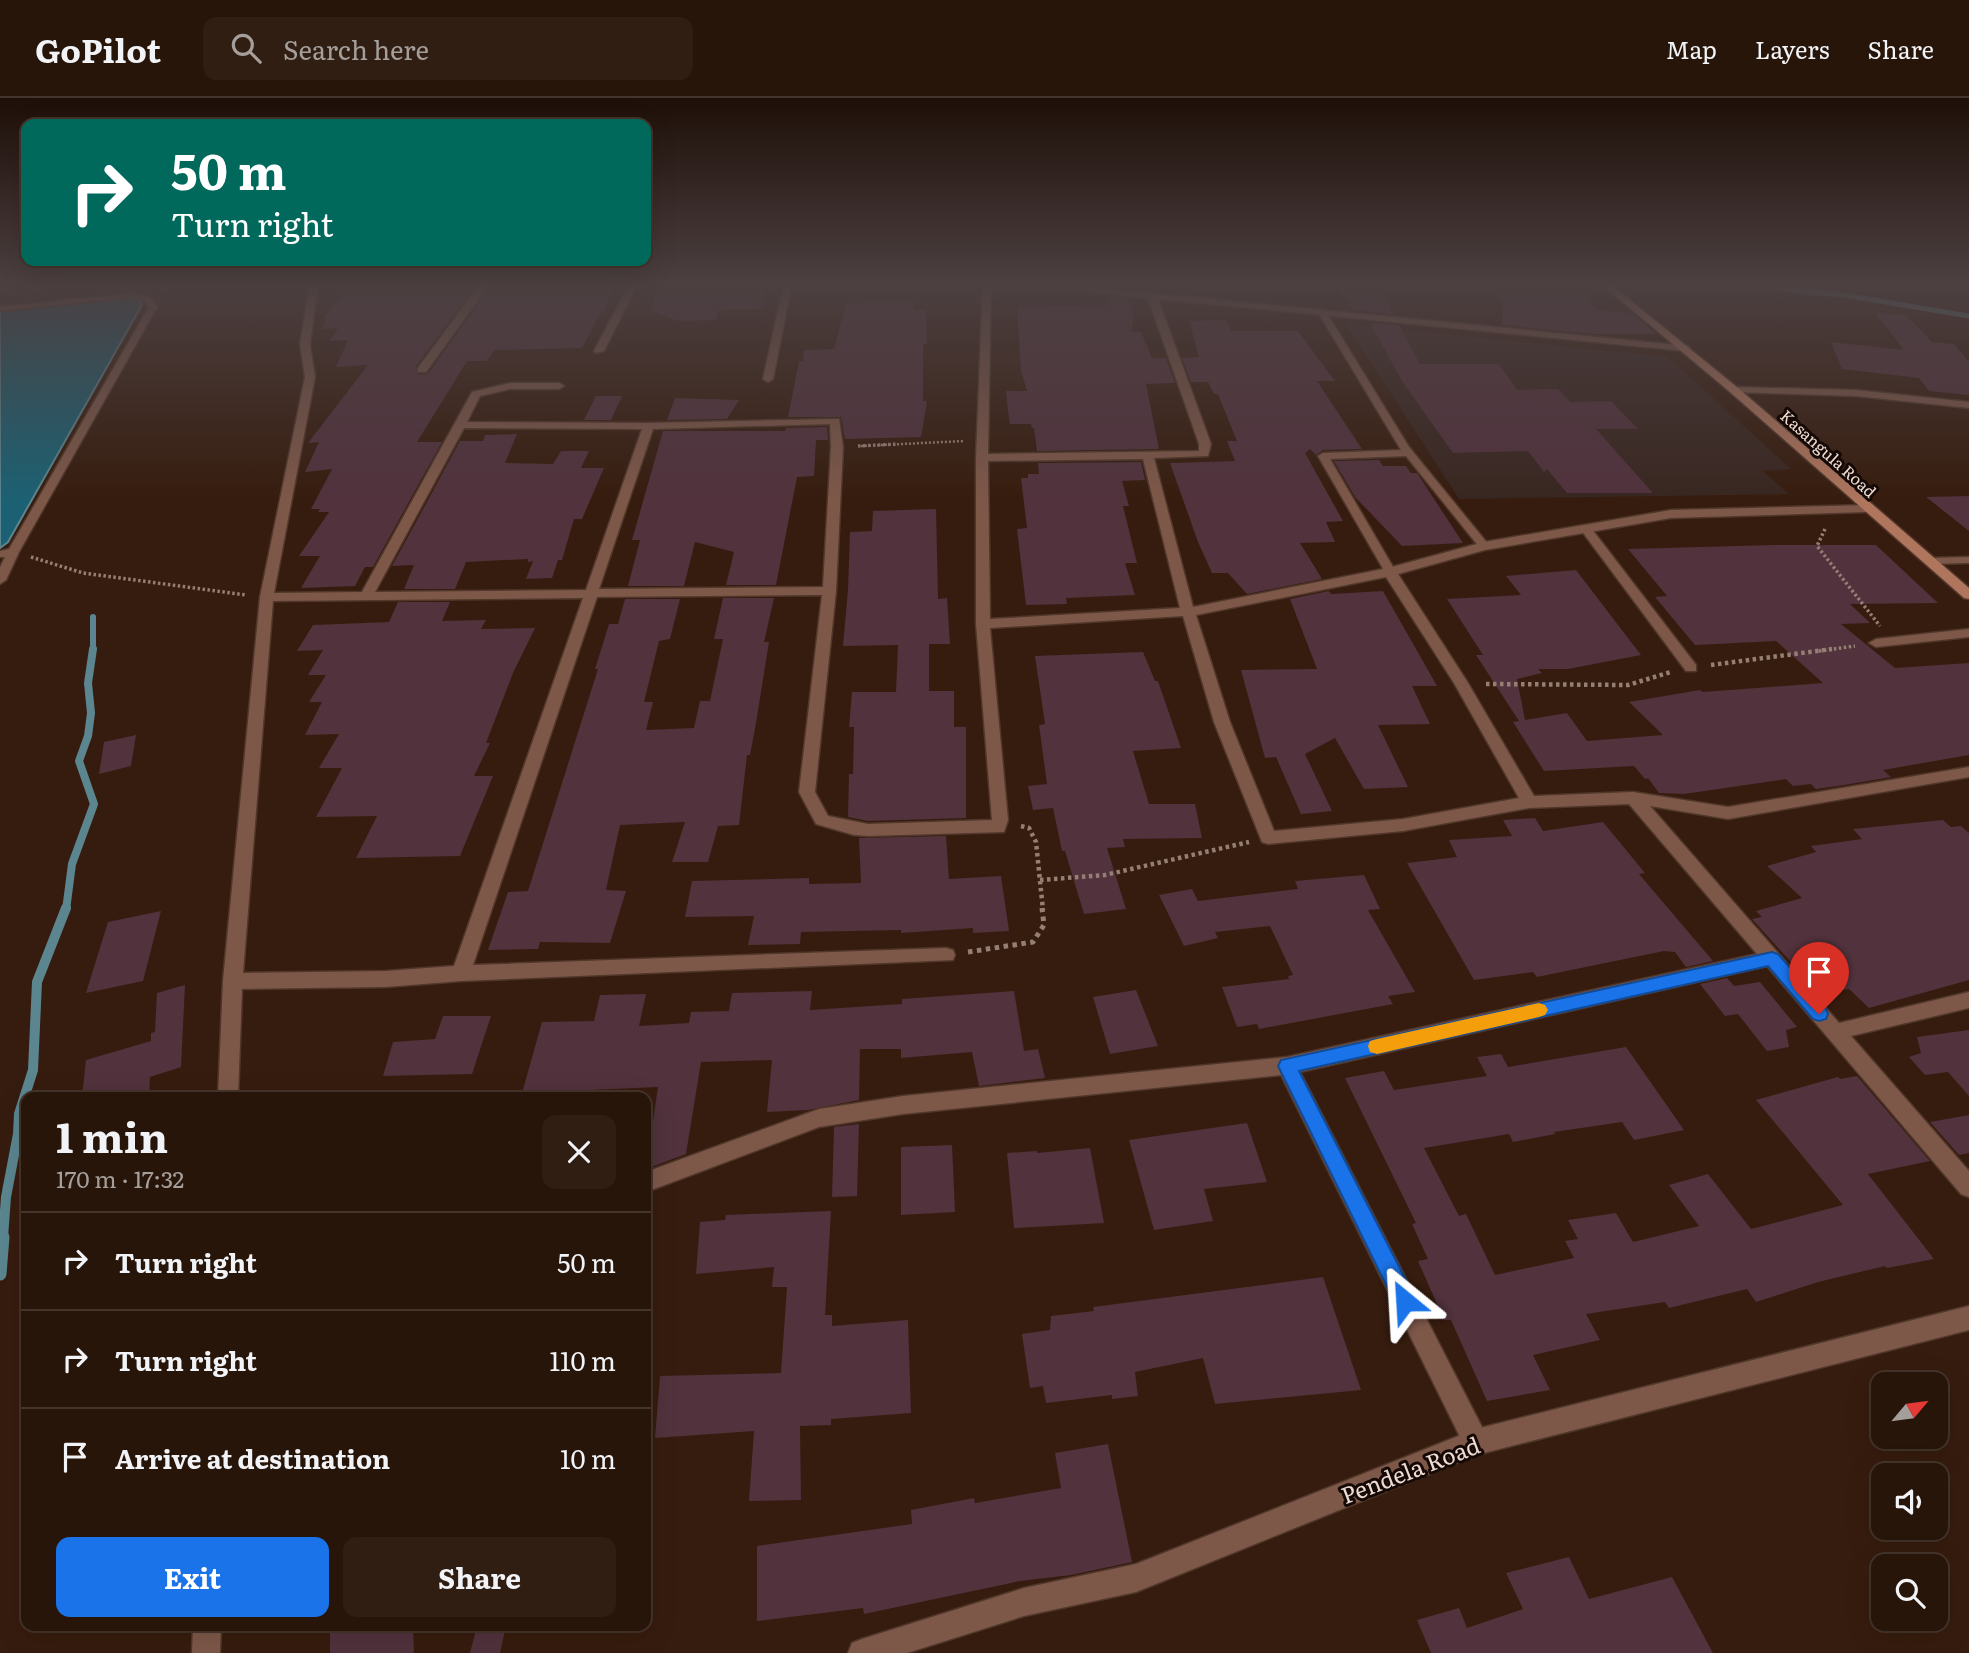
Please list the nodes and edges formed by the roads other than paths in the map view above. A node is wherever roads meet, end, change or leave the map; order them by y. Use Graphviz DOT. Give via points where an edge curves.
graph roads {
  1 [pos="125,356"];
  2 [pos="307,356"];
  3 [pos="433,356"];
  4 [pos="773,356"];
  5 [pos="985,356"];
  6 [pos="1173,356"];
  7 [pos="1349,356"];
  8 [pos="1694,356"];
  9 [pos="422,370"];
  10 [pos="768,379"];
  11 [pos="559,386"];
  12 [pos="1734,390"];
  13 [pos="1969,405"];
  14 [pos="460,425"];
  15 [pos="649,426"];
  16 [pos="1409,453"];
  17 [pos="1148,456"];
  18 [pos="982,458"];
  19 [pos="1866,508"];
  20 [pos="1587,530"];
  21 [pos="1484,546"];
  22 [pos="13,552"];
  23 [pos="0,554"];
  24 [pos="1969,560"];
  25 [pos="1929,561"];
  26 [pos="1390,572"];
  27 [pos="0,580"];
  28 [pos="829,591"];
  29 [pos="592,593"];
  30 [pos="1969,595"];
  31 [pos="366,596"];
  32 [pos="267,597"];
  33 [pos="1188,612"];
  34 [pos="984,624"];
  35 [pos="1969,633"];
  36 [pos="1876,643"];
  37 [pos="1691,668"];
  38 [pos="1969,772"];
  39 [pos="1633,798"];
  40 [pos="1530,802"];
  41 [pos="946,955"];
  42 [pos="1772,958"];
  43 [pos="461,973"];
  44 [pos="233,981"];
  45 [pos="1969,1000"];
  46 [pos="1835,1032"];
  47 [pos="1287,1066"];
  48 [pos="228,1092"];
  49 [pos="651,1180"];
  50 [pos="1969,1187"];
  51 [pos="1969,1318"];
  52 [pos="1476,1442"];
  53 [pos="207,1631"];
  54 [pos="206,1653"];
  55 [pos="862,1653"];
  1 -- 22 [label="lane"];
  2 -- 32 [label="street" via="310,377"];
  3 -- 9 [label="street"];
  4 -- 10 [label="street"];
  5 -- 18 [label="street"];
  6 -- 17 [label="street" via="1205,444 1204,454"];
  7 -- 16 [label="lane"];
  8 -- 12 [label="main road, Kasangula Road"];
  11 -- 14 [label="street" via="510,386 476,394"];
  12 -- 13 [label="street" via="1856,393"];
  12 -- 19 [label="main road, Kasangula Road"];
  14 -- 15 [label="street"];
  14 -- 31 [label="street"];
  15 -- 28 [label="street" via="835,421"];
  15 -- 29 [label="street"];
  16 -- 21 [label="lane"];
  16 -- 26 [label="lane" via="1324,456"];
  17 -- 18 [label="street"];
  17 -- 33 [label="street"];
  18 -- 34 [label="street"];
  19 -- 20 [label="street" via="1671,514"];
  19 -- 25 [label="main road, Kasangula Road"];
  20 -- 21 [label="street"];
  20 -- 37 [label="lane"];
  21 -- 26 [label="street"];
  22 -- 23 [label="lane"];
  22 -- 27 [label="lane"];
  24 -- 25 [label="lane"];
  25 -- 30 [label="main road, Kasangula Road"];
  26 -- 33 [label="street"];
  26 -- 40 [label="street"];
  28 -- 29 [label="street"];
  28 -- 34 [label="street" via="807,792 822,820 868,830 998,828"];
  29 -- 31 [label="street"];
  29 -- 43 [label="street"];
  31 -- 32 [label="street"];
  32 -- 44 [label="street"];
  33 -- 34 [label="street"];
  33 -- 40 [label="street" via="1222,722 1268,838 1403,825"];
  35 -- 36 [label="street"];
  38 -- 39 [label="street" via="1728,813"];
  39 -- 40 [label="street"];
  39 -- 42 [label="street"];
  41 -- 43 [label="street"];
  42 -- 46 [label="street"];
  42 -- 47 [label="street"];
  43 -- 44 [label="street"];
  44 -- 48 [label="street"];
  45 -- 46 [label="street"];
  46 -- 50 [label="street"];
  47 -- 49 [label="street" via="903,1105 819,1118"];
  47 -- 52 [label="street"];
  51 -- 52 [label="street, Pendela Road"];
  52 -- 55 [label="street, Pendela Road" via="1136,1578 1024,1602"];
  53 -- 54 [label="street"];
}
